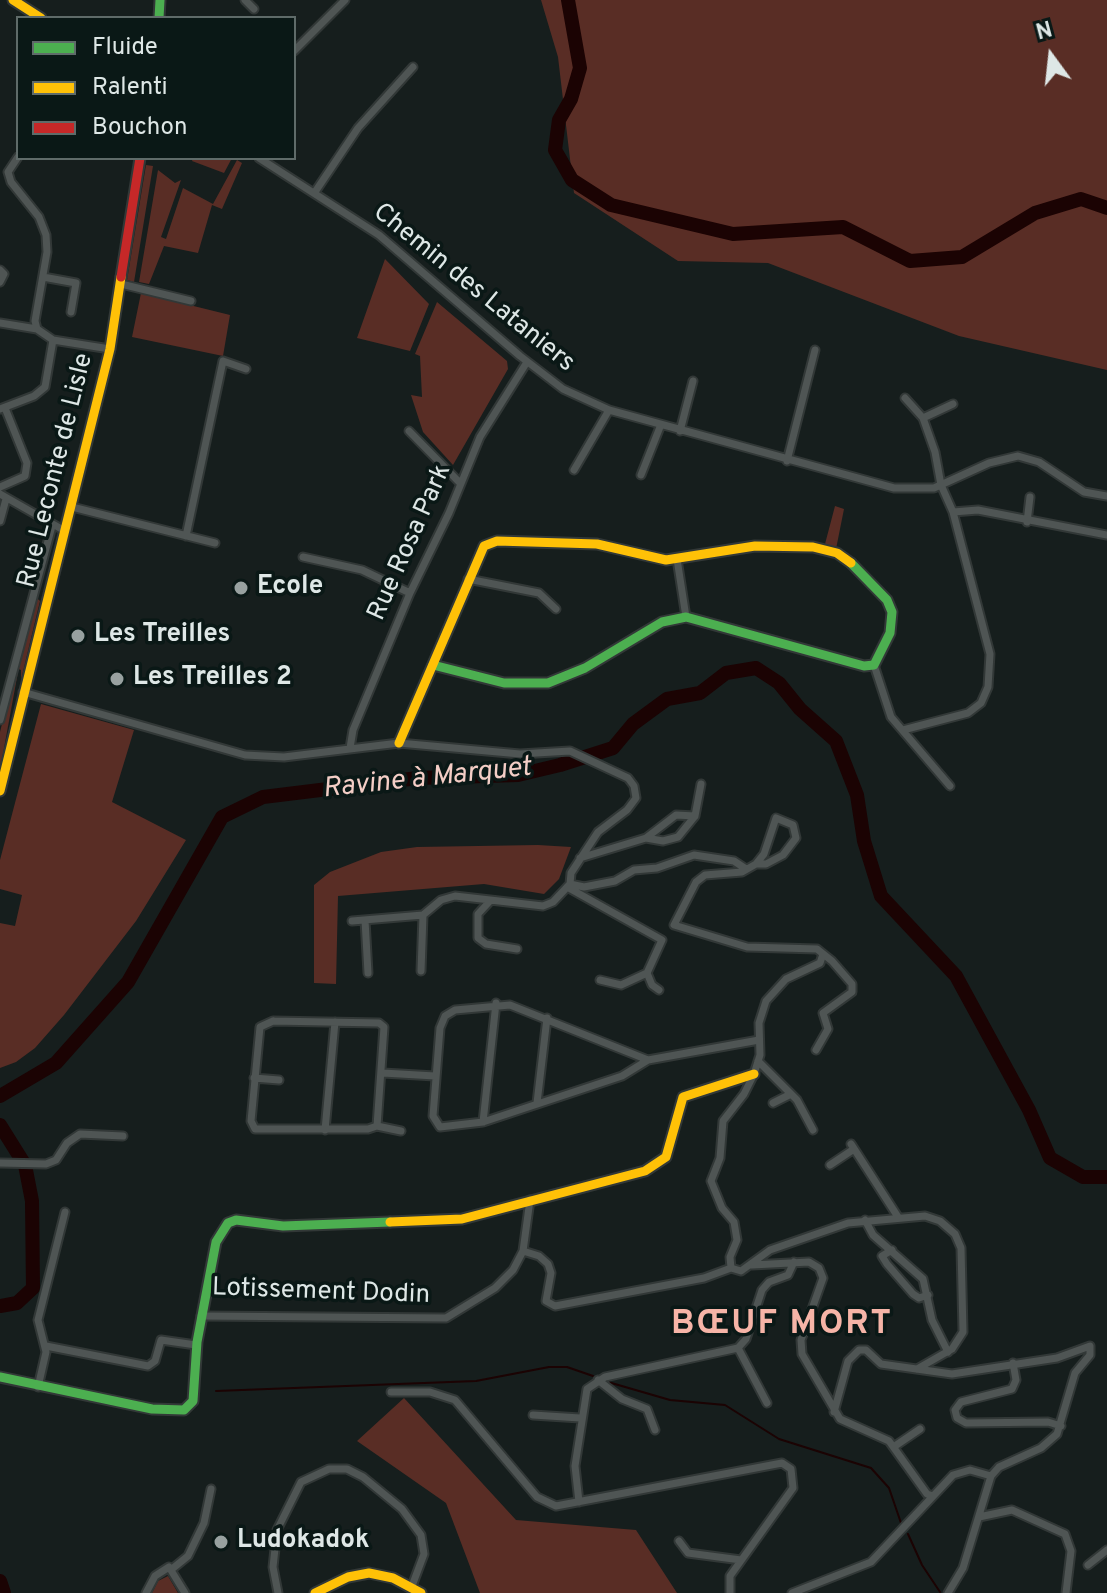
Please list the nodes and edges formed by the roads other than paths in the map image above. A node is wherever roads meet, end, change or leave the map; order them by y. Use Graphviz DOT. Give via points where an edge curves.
graph roads {
  1 [pos="13,0"];
  2 [pos="245,0"];
  3 [pos="345,0"];
  4 [pos="254,9"];
  5 [pos="38,16"];
  6 [pos="296,49"];
  7 [pos="413,67"];
  8 [pos="140,160"];
  9 [pos="262,160"];
  10 [pos="4,173"];
  11 [pos="315,192"];
  12 [pos="0,270"];
  13 [pos="43,277"];
  14 [pos="0,282"];
  15 [pos="121,284"];
  16 [pos="191,301"];
  17 [pos="71,312"];
  18 [pos="0,324"];
  19 [pos="37,329"];
  20 [pos="53,340"];
  21 [pos="110,349"];
  22 [pos="815,350"];
  23 [pos="527,362"];
  24 [pos="246,369"];
  25 [pos="693,381"];
  26 [pos="905,398"];
  27 [pos="953,404"];
  28 [pos="2,408"];
  29 [pos="609,410"];
  30 [pos="923,418"];
  31 [pos="660,427"];
  32 [pos="409,431"];
  33 [pos="680,431"];
  34 [pos="787,461"];
  35 [pos="574,470"];
  36 [pos="641,475"];
  37 [pos="460,483"];
  38 [pos="941,485"];
  39 [pos="0,487"];
  40 [pos="1107,496"];
  41 [pos="3,497"];
  42 [pos="1030,497"];
  43 [pos="72,507"];
  44 [pos="953,512"];
  45 [pos="0,521"];
  46 [pos="1027,522"];
  47 [pos="52,526"];
  48 [pos="65,531"];
  49 [pos="1107,535"];
  50 [pos="186,536"];
  51 [pos="215,543"];
  52 [pos="303,557"];
  53 [pos="677,559"];
  54 [pos="468,579"];
  55 [pos="410,593"];
  56 [pos="556,609"];
  57 [pos="686,617"];
  58 [pos="433,665"];
  59 [pos="874,665"];
  60 [pos="23,692"];
  61 [pos="0,720"];
  62 [pos="903,730"];
  63 [pos="399,743"];
  64 [pos="350,748"];
  65 [pos="701,784"];
  66 [pos="950,786"];
  67 [pos="0,791"];
  68 [pos="695,816"];
  69 [pos="646,838"];
  70 [pos="580,858"];
  71 [pos="756,864"];
  72 [pos="746,869"];
  73 [pos="568,885"];
  74 [pos="492,899"];
  75 [pos="423,915"];
  76 [pos="365,920"];
  77 [pos="352,921"];
  78 [pos="517,949"];
  79 [pos="822,957"];
  80 [pos="421,971"];
  81 [pos="368,973"];
  82 [pos="647,973"];
  83 [pos="600,980"];
  84 [pos="659,990"];
  85 [pos="496,1003"];
  86 [pos="547,1018"];
  87 [pos="335,1022"];
  88 [pos="759,1040"];
  89 [pos="816,1050"];
  90 [pos="648,1060"];
  91 [pos="758,1061"];
  92 [pos="383,1073"];
  93 [pos="754,1074"];
  94 [pos="435,1076"];
  95 [pos="254,1078"];
  96 [pos="279,1080"];
  97 [pos="791,1094"];
  98 [pos="537,1103"];
  99 [pos="773,1103"];
  100 [pos="483,1122"];
  101 [pos="377,1126"];
  102 [pos="325,1130"];
  103 [pos="813,1130"];
  104 [pos="401,1131"];
  105 [pos="123,1136"];
  106 [pos="0,1163"];
  107 [pos="830,1165"];
  108 [pos="530,1200"];
  109 [pos="65,1212"];
  110 [pos="898,1217"];
  111 [pos="865,1220"];
  112 [pos="892,1250"];
  113 [pos="523,1251"];
  114 [pos="794,1262"];
  115 [pos="752,1265"];
  116 [pos="731,1268"];
  117 [pos="928,1295"];
  118 [pos="201,1316"];
  119 [pos="196,1345"];
  120 [pos="46,1346"];
  121 [pos="738,1348"];
  122 [pos="948,1352"];
  123 [pos="1013,1363"];
  124 [pos="917,1369"];
  125 [pos="0,1377"];
  126 [pos="598,1380"];
  127 [pos="38,1387"];
  128 [pos="391,1392"];
  129 [pos="767,1403"];
  130 [pos="834,1412"];
  131 [pos="533,1415"];
  132 [pos="580,1418"];
  133 [pos="1061,1426"];
  134 [pos="920,1429"];
  135 [pos="655,1430"];
  136 [pos="895,1446"];
  137 [pos="970,1470"];
  138 [pos="991,1476"];
  139 [pos="211,1489"];
  140 [pos="983,1493"];
  141 [pos="933,1496"];
  142 [pos="579,1502"];
  143 [pos="979,1517"];
  144 [pos="679,1541"];
  145 [pos="1107,1550"];
  146 [pos="741,1560"];
  147 [pos="1088,1565"];
  148 [pos="172,1569"];
  149 [pos="412,1586"];
  150 [pos="146,1593"];
  151 [pos="185,1593"];
  152 [pos="278,1593"];
  153 [pos="315,1593"];
  154 [pos="421,1593"];
  155 [pos="730,1593"];
  156 [pos="792,1593"];
  157 [pos="948,1593"];
  158 [pos="1066,1593"];
  1 -- 5 [label="street"];
  2 -- 4 [label="street"];
  3 -- 6 [label="street"];
  7 -- 11 [label="street" via="358,128"];
  8 -- 15 [label="street, Rue Leconte de Lisle"];
  9 -- 11 [label="street, Chemin des Lataniers"];
  10 -- 13 [label="street" via="39,217 46,235"];
  11 -- 23 [label="street, Chemin des Lataniers" via="379,235"];
  12 -- 14 [label="street"];
  13 -- 17 [label="street" via="76,283"];
  13 -- 19 [label="street"];
  15 -- 16 [label="street"];
  15 -- 21 [label="street, Rue Leconte de Lisle"];
  18 -- 19 [label="street"];
  19 -- 20 [label="street"];
  20 -- 21 [label="street"];
  20 -- 28 [label="street" via="45,387"];
  21 -- 43 [label="street, Rue Leconte de Lisle"];
  22 -- 34 [label="street"];
  23 -- 29 [label="street, Chemin des Lataniers" via="563,389"];
  23 -- 37 [label="street, Rue Rosa Park" via="480,437"];
  24 -- 50 [label="street" via="223,361"];
  25 -- 33 [label="street"];
  26 -- 30 [label="street"];
  27 -- 30 [label="street"];
  28 -- 39 [label="street" via="27,463 25,476"];
  29 -- 31 [label="street, Chemin des Lataniers"];
  29 -- 35 [label="street"];
  30 -- 38 [label="street"];
  31 -- 33 [label="street, Chemin des Lataniers"];
  31 -- 36 [label="street"];
  32 -- 37 [label="street"];
  33 -- 34 [label="street, Chemin des Lataniers"];
  34 -- 38 [label="street, Chemin des Lataniers" via="894,488"];
  37 -- 55 [label="street, Rue Rosa Park"];
  38 -- 40 [label="street, Chemin des Lataniers" via="1018,456 1039,462 1084,492"];
  38 -- 44 [label="street"];
  41 -- 45 [label="street"];
  41 -- 47 [label="street"];
  42 -- 46 [label="street"];
  43 -- 48 [label="street, Rue Leconte de Lisle"];
  43 -- 50 [label="street"];
  44 -- 46 [label="street" via="978,510"];
  44 -- 62 [label="street" via="990,654 988,687 981,703 968,713"];
  46 -- 49 [label="street"];
  47 -- 48 [label="street"];
  47 -- 61 [label="street"];
  48 -- 60 [label="street, Rue Leconte de Lisle"];
  50 -- 51 [label="street"];
  52 -- 55 [label="street" via="362,570"];
  53 -- 54 [label="street" via="597,544 497,541 484,546"];
  53 -- 57 [label="street"];
  53 -- 59 [label="street" via="784,544 813,547 849,560 892,612 890,633"];
  54 -- 56 [label="street" via="539,593"];
  54 -- 58 [label="street"];
  55 -- 64 [label="street, Rue Rosa Park"];
  57 -- 58 [label="street" via="662,622 585,668 548,683 504,683"];
  57 -- 59 [label="street"];
  58 -- 63 [label="street"];
  59 -- 62 [label="street" via="891,717"];
  60 -- 64 [label="street" via="245,755 284,757"];
  60 -- 67 [label="street, Rue Leconte de Lisle"];
  62 -- 66 [label="street"];
  63 -- 64 [label="street"];
  63 -- 70 [label="street" via="520,754 570,751 628,778 636,798 598,832"];
  65 -- 68 [label="street"];
  68 -- 69 [label="street" via="676,815"];
  68 -- 69 [label="street" via="671,840"];
  69 -- 70 [label="street"];
  70 -- 73 [label="street"];
  71 -- 71 [label="street" via="783,855 796,838 793,825 776,818"];
  71 -- 72 [label="street"];
  72 -- 73 [label="street" via="734,861 694,855 628,872 615,881"];
  72 -- 79 [label="street" via="705,875 674,925 747,947 817,949"];
  73 -- 74 [label="street" via="543,906"];
  73 -- 82 [label="street" via="660,936 661,946"];
  74 -- 75 [label="street" via="447,897"];
  74 -- 78 [label="street" via="480,909 478,938"];
  75 -- 76 [label="street"];
  75 -- 80 [label="street"];
  76 -- 77 [label="street"];
  76 -- 81 [label="street"];
  79 -- 88 [label="street" via="820,963 786,979 766,1001"];
  79 -- 89 [label="street" via="832,961 853,988 823,1013 828,1029"];
  82 -- 83 [label="street" via="621,985"];
  82 -- 84 [label="street"];
  85 -- 86 [label="street"];
  85 -- 94 [label="street" via="445,1016"];
  85 -- 100 [label="street"];
  86 -- 90 [label="street"];
  86 -- 98 [label="street"];
  87 -- 92 [label="street" via="384,1027"];
  87 -- 95 [label="street" via="264,1024"];
  87 -- 102 [label="street"];
  88 -- 90 [label="street"];
  88 -- 91 [label="street"];
  90 -- 98 [label="street" via="622,1076"];
  91 -- 93 [label="street"];
  91 -- 97 [label="street"];
  92 -- 94 [label="street"];
  92 -- 101 [label="street"];
  93 -- 108 [label="street, Lotissement Dodin" via="683,1097 669,1150 657,1165"];
  93 -- 116 [label="street" via="723,1121 720,1158 711,1181 734,1222 737,1240"];
  94 -- 100 [label="street" via="436,1124"];
  95 -- 96 [label="street"];
  95 -- 102 [label="street" via="255,1129"];
  97 -- 99 [label="street"];
  97 -- 103 [label="street"];
  98 -- 100 [label="street"];
  101 -- 102 [label="street"];
  101 -- 104 [label="street"];
  105 -- 106 [label="street" via="80,1134 46,1164"];
  107 -- 110 [label="street" via="852,1146"];
  108 -- 113 [label="street, Lotissement Dodin"];
  108 -- 118 [label="street, Lotissement Dodin" via="437,1222 283,1226 236,1220 216,1242"];
  109 -- 120 [label="street" via="38,1320"];
  110 -- 111 [label="street"];
  110 -- 122 [label="street" via="940,1221 958,1240 963,1332"];
  111 -- 112 [label="street" via="873,1235"];
  111 -- 115 [label="street" via="780,1245"];
  112 -- 117 [label="street" via="923,1279"];
  112 -- 117 [label="street" via="882,1256 887,1264 913,1294"];
  113 -- 116 [label="street" via="548,1264 546,1301 555,1306 704,1278"];
  113 -- 118 [label="street, Lotissement Dodin" via="495,1288 436,1320"];
  114 -- 115 [label="street"];
  114 -- 121 [label="street" via="788,1275 762,1290"];
  114 -- 130 [label="street" via="815,1264 822,1273 800,1347"];
  115 -- 116 [label="street" via="741,1271"];
  117 -- 122 [label="street" via="932,1320"];
  118 -- 119 [label="street"];
  119 -- 120 [label="street" via="161,1340 155,1361 148,1366"];
  119 -- 127 [label="street" via="193,1401 184,1410"];
  120 -- 127 [label="street"];
  121 -- 126 [label="street"];
  121 -- 129 [label="street"];
  122 -- 124 [label="street"];
  123 -- 124 [label="street" via="952,1374"];
  123 -- 133 [label="street" via="1057,1358 1090,1346 1090,1355 1075,1373"];
  123 -- 133 [label="street" via="1012,1389 961,1402 957,1418 966,1423"];
  124 -- 130 [label="street" via="881,1364 866,1350 855,1352"];
  125 -- 127 [label="street"];
  126 -- 132 [label="street" via="587,1389"];
  126 -- 135 [label="street" via="622,1399 647,1409"];
  128 -- 142 [label="street" via="430,1392 455,1400 537,1497 556,1506"];
  130 -- 136 [label="street"];
  131 -- 132 [label="street"];
  132 -- 142 [label="street" via="575,1466"];
  133 -- 138 [label="street" via="1041,1448"];
  134 -- 136 [label="street"];
  136 -- 141 [label="street"];
  137 -- 138 [label="street"];
  137 -- 140 [label="street"];
  137 -- 141 [label="street" via="953,1475"];
  138 -- 140 [label="street"];
  139 -- 148 [label="street" via="204,1523 188,1556"];
  140 -- 143 [label="street"];
  141 -- 156 [label="street" via="866,1566"];
  142 -- 146 [label="street" via="782,1463 791,1469 793,1488"];
  143 -- 157 [label="street" via="963,1568"];
  143 -- 158 [label="street" via="1012,1510 1065,1534 1071,1551"];
  144 -- 146 [label="street" via="688,1553"];
  145 -- 147 [label="street"];
  146 -- 155 [label="street" via="727,1582"];
  148 -- 150 [label="street" via="155,1576"];
  148 -- 151 [label="street"];
  149 -- 152 [label="street" via="424,1554 421,1535 402,1509 363,1477 347,1469 329,1469 301,1482 277,1530 273,1567"];
  149 -- 153 [label="street" via="369,1573"];
  149 -- 154 [label="street"];
}
